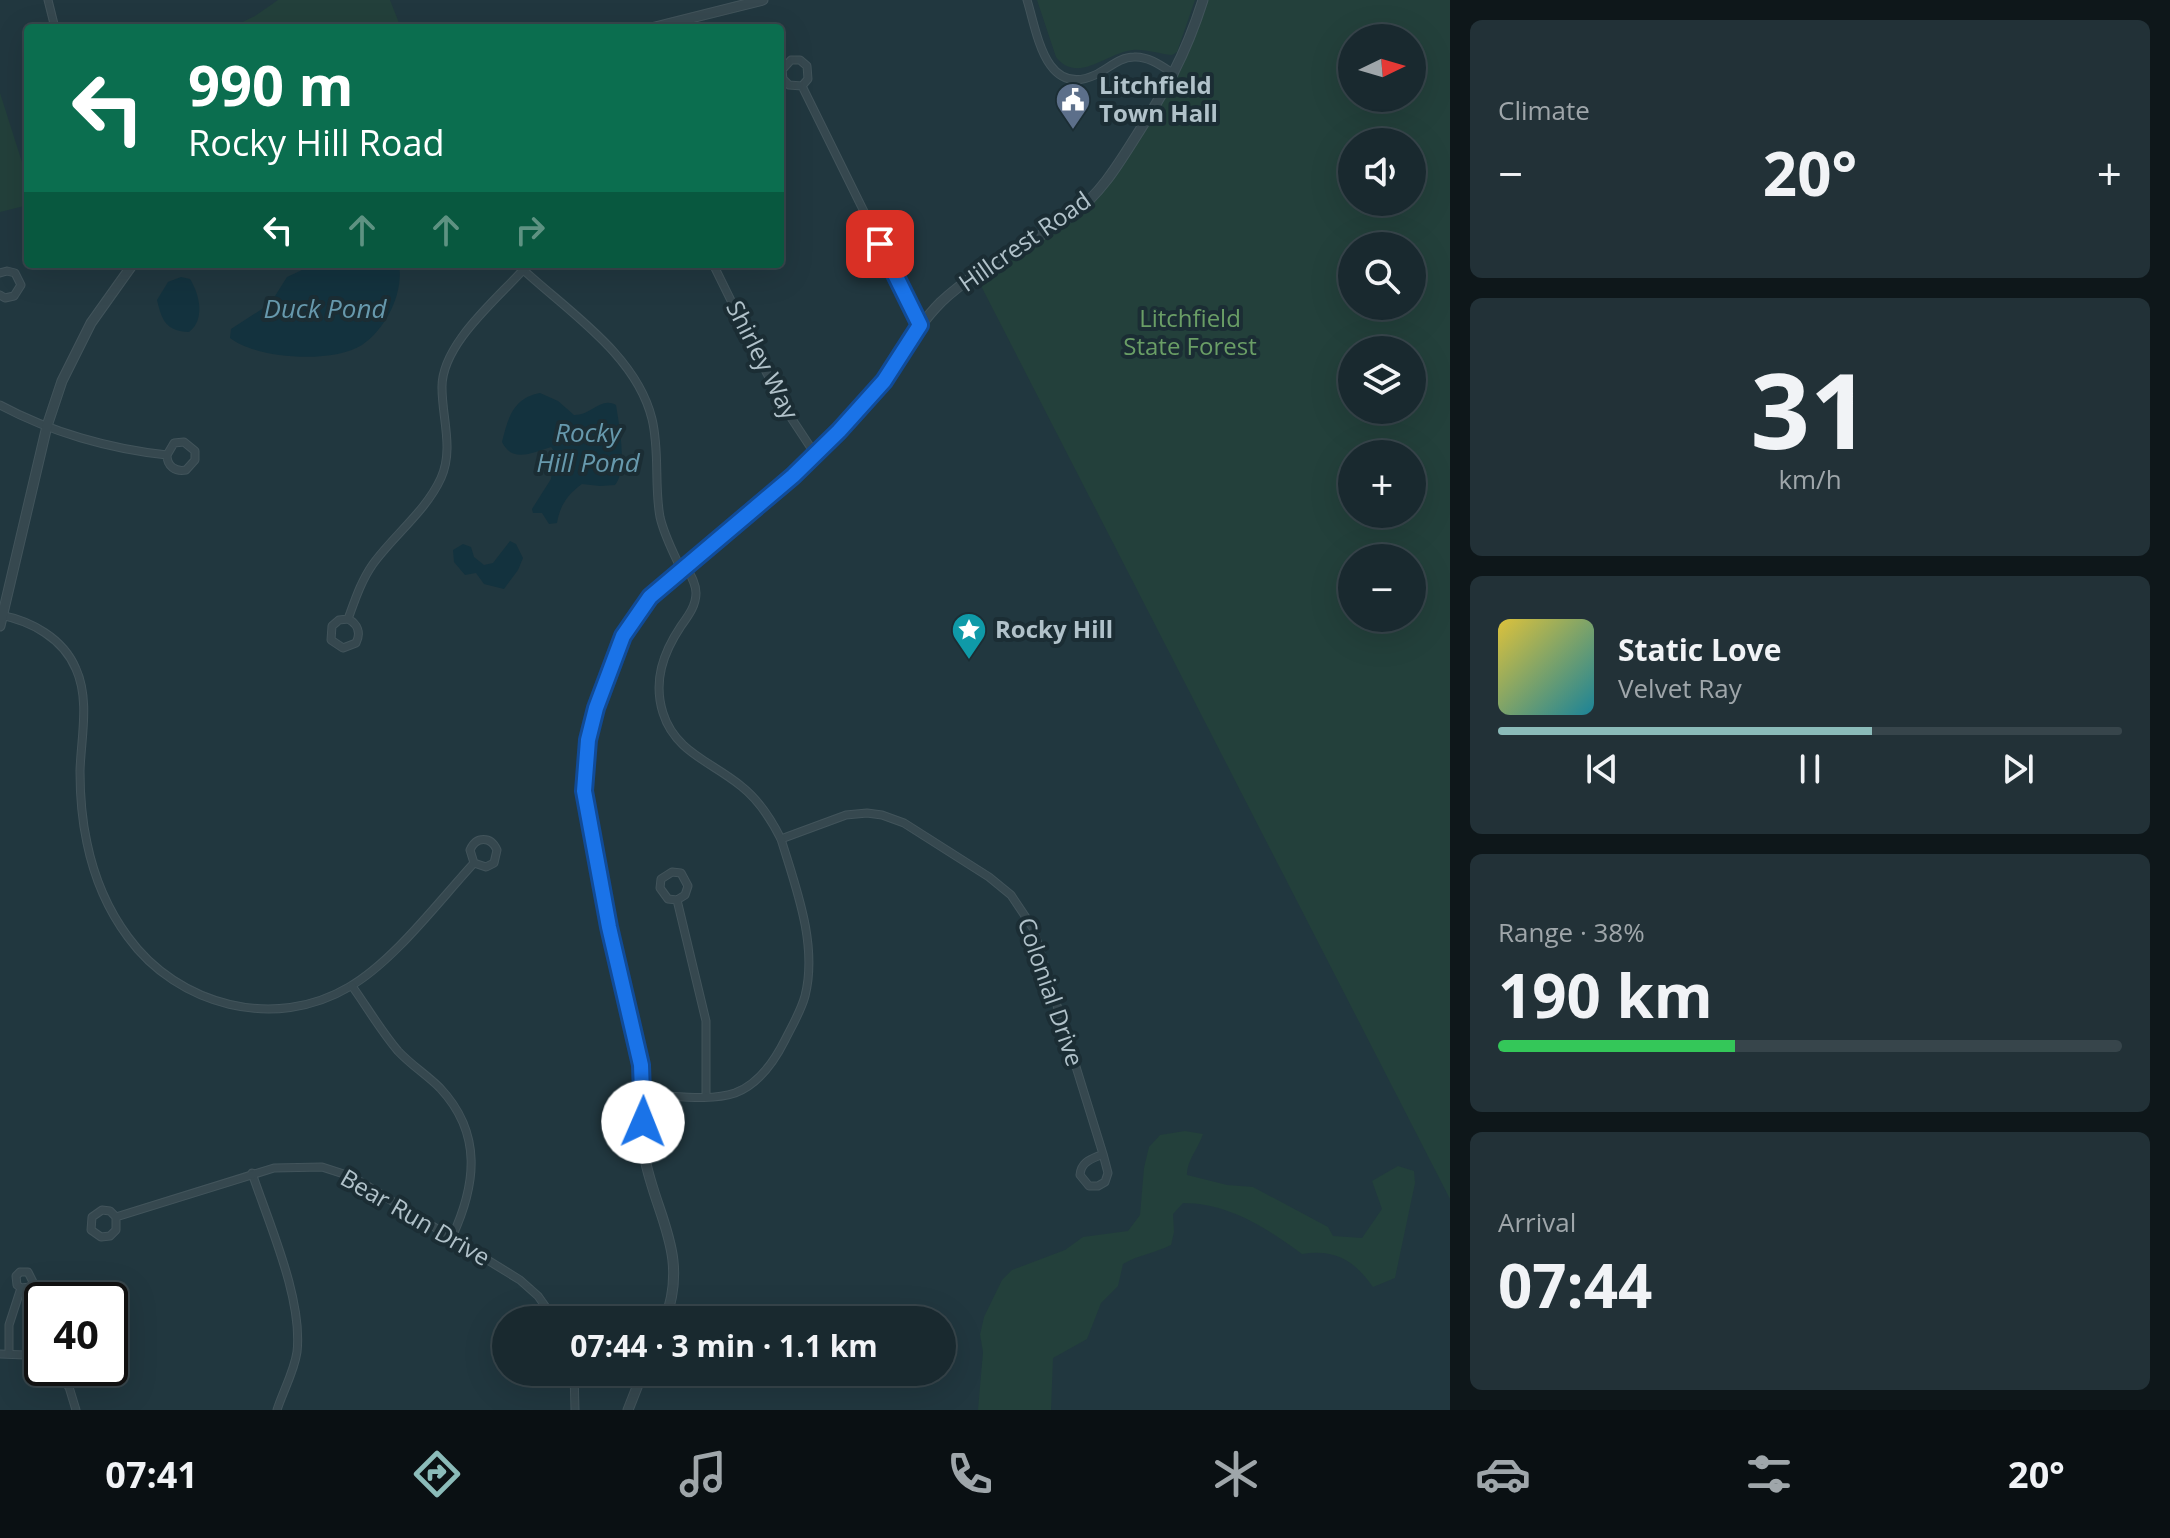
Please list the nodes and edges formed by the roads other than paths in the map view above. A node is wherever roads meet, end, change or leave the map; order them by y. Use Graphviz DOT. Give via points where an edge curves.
graph roads {
  1 [pos="48,0"];
  2 [pos="763,0"];
  3 [pos="1027,0"];
  4 [pos="1203,0"];
  5 [pos="54,24"];
  6 [pos="667,24"];
  7 [pos="1174,74"];
  8 [pos="802,86"];
  9 [pos="130,268"];
  10 [pos="519,268"];
  11 [pos="521,268"];
  12 [pos="715,268"];
  13 [pos="0,273"];
  14 [pos="0,296"];
  15 [pos="920,325"];
  16 [pos="0,405"];
  17 [pos="47,426"];
  18 [pos="815,454"];
  19 [pos="167,455"];
  20 [pos="683,567"];
  21 [pos="1,619"];
  22 [pos="348,619"];
  23 [pos="781,839"];
  24 [pos="474,863"];
  25 [pos="677,900"];
  26 [pos="352,986"];
  27 [pos="643,1095"];
  28 [pos="706,1096"];
  29 [pos="1103,1154"];
  30 [pos="252,1173"];
  31 [pos="116,1217"];
  32 [pos="452,1237"];
  33 [pos="21,1288"];
  34 [pos="545,1306"];
  35 [pos="669,1306"];
  36 [pos="5,1353"];
  37 [pos="68,1386"];
  38 [pos="574,1386"];
  39 [pos="637,1386"];
  40 [pos="76,1410"];
  41 [pos="277,1410"];
  42 [pos="575,1410"];
  43 [pos="628,1410"];
  1 -- 5 [label="street"];
  2 -- 6 [label="street"];
  3 -- 7 [label="street" via="1045,58 1057,74 1090,77 1133,57"];
  4 -- 7 [label="street, Hillcrest Road"];
  7 -- 15 [label="street, Hillcrest Road" via="1123,158 1088,203 963,283"];
  8 -- 15 [label="street"];
  9 -- 17 [label="street" via="91,323"];
  10 -- 22 [label="street" via="451,354 442,380 445,470 434,492 369,570"];
  11 -- 20 [label="street" via="613,352 643,393 655,435 660,517"];
  12 -- 18 [label="street, Shirley Way" via="782,404"];
  13 -- 14 [label="street" via="15,273 21,285 14,296"];
  15 -- 18 [label="street, Hillcrest Road" via="884,381"];
  16 -- 17 [label="street"];
  17 -- 19 [label="street" via="134,452"];
  17 -- 21 [label="street"];
  18 -- 20 [label="street, Hillcrest Road"];
  19 -- 19 [label="street" via="176,470 186,470 195,460 195,451 184,442 174,443"];
  20 -- 23 [label="street" via="695,585 695,600 660,670 665,718 685,748 751,794"];
  20 -- 27 [label="street, Hillcrest Road" via="650,597 623,636 596,708 584,768 593,850 641,1065"];
  21 -- 26 [label="street" via="28,624 51,637 76,669 83,693 80,788 88,845 105,898 144,957 186,988 245,1008 297,1006"];
  22 -- 22 [label="street" via="356,625 358,639 343,648 331,640 330,631 339,620"];
  23 -- 28 [label="street" via="807,940 805,994 780,1050 761,1076 735,1093"];
  23 -- 29 [label="street, Colonial Drive" via="846,815 882,815 904,823 1011,895 1033,928"];
  24 -- 26 [label="street" via="387,957"];
  25 -- 25 [label="street" via="688,886 685,877 672,872 661,879 660,888 668,899"];
  25 -- 28 [label="street" via="706,1021"];
  26 -- 32 [label="street" via="398,1051 458,1113 472,1176"];
  27 -- 28 [label="street"];
  27 -- 35 [label="street, Hillcrest Road" via="643,1148 673,1256"];
  29 -- 29 [label="street" via="1082,1166 1080,1175 1089,1186 1102,1185 1107,1177"];
  30 -- 31 [label="street, Bear Run Drive"];
  30 -- 32 [label="street, Bear Run Drive" via="298,1165 343,1173"];
  30 -- 41 [label="street" via="296,1319 294,1367"];
  32 -- 34 [label="street, Bear Run Drive" via="520,1280"];
  33 -- 36 [label="street"];
  37 -- 40 [label="street"];
  38 -- 42 [label="street"];
  39 -- 43 [label="street"];
}
